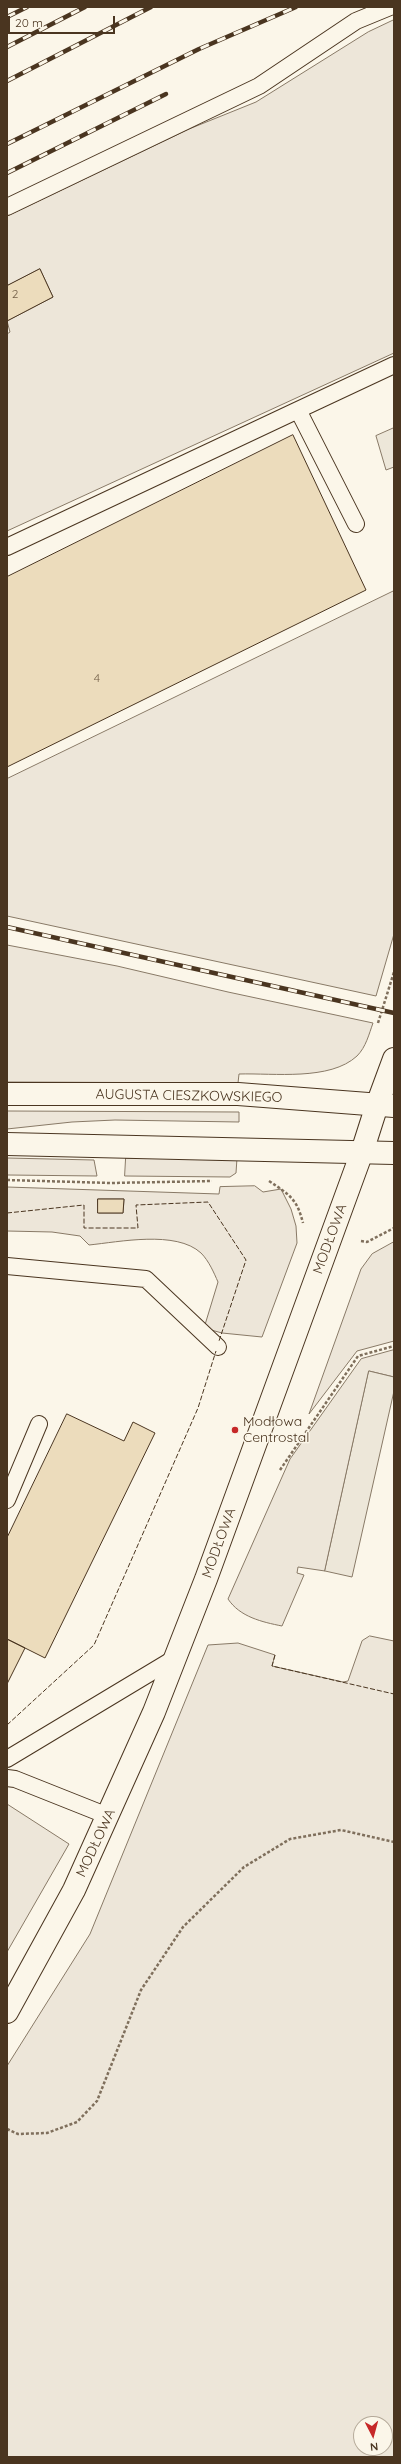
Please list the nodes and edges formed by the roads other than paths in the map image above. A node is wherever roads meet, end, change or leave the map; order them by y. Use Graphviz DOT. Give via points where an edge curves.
graph roads {
  1 [pos="390,7"];
  2 [pos="7,207"];
  3 [pos="394,366"];
  4 [pos="298,410"];
  5 [pos="356,524"];
  6 [pos="7,546"];
  7 [pos="394,1059"];
  8 [pos="7,1094"];
  9 [pos="386,1106"];
  10 [pos="7,1144"];
  11 [pos="362,1152"];
  12 [pos="394,1153"];
  13 [pos="7,1266"];
  14 [pos="218,1347"];
  15 [pos="39,1424"];
  16 [pos="7,1500"];
  17 [pos="175,1658"];
  18 [pos="7,1759"];
  19 [pos="7,1778"];
  20 [pos="108,1816"];
  21 [pos="7,2012"];
  1 -- 2 [label="lane" via="356,21 259,86"];
  3 -- 4 [label="lane"];
  4 -- 5 [label="lane"];
  4 -- 6 [label="lane"];
  7 -- 9 [label="street, MODŁOWA"];
  8 -- 9 [label="street, AUGUSTA CIESZKOWSKIEGO" via="238,1094"];
  9 -- 11 [label="street, MODŁOWA"];
  10 -- 11 [label="street"];
  11 -- 12 [label="street"];
  11 -- 17 [label="street, MODŁOWA"];
  13 -- 14 [label="lane" via="146,1279"];
  15 -- 16 [label="lane"];
  17 -- 18 [label="lane"];
  17 -- 20 [label="street, MODŁOWA"];
  19 -- 20 [label="lane"];
  20 -- 21 [label="street, MODŁOWA" via="74,1890"];
}
